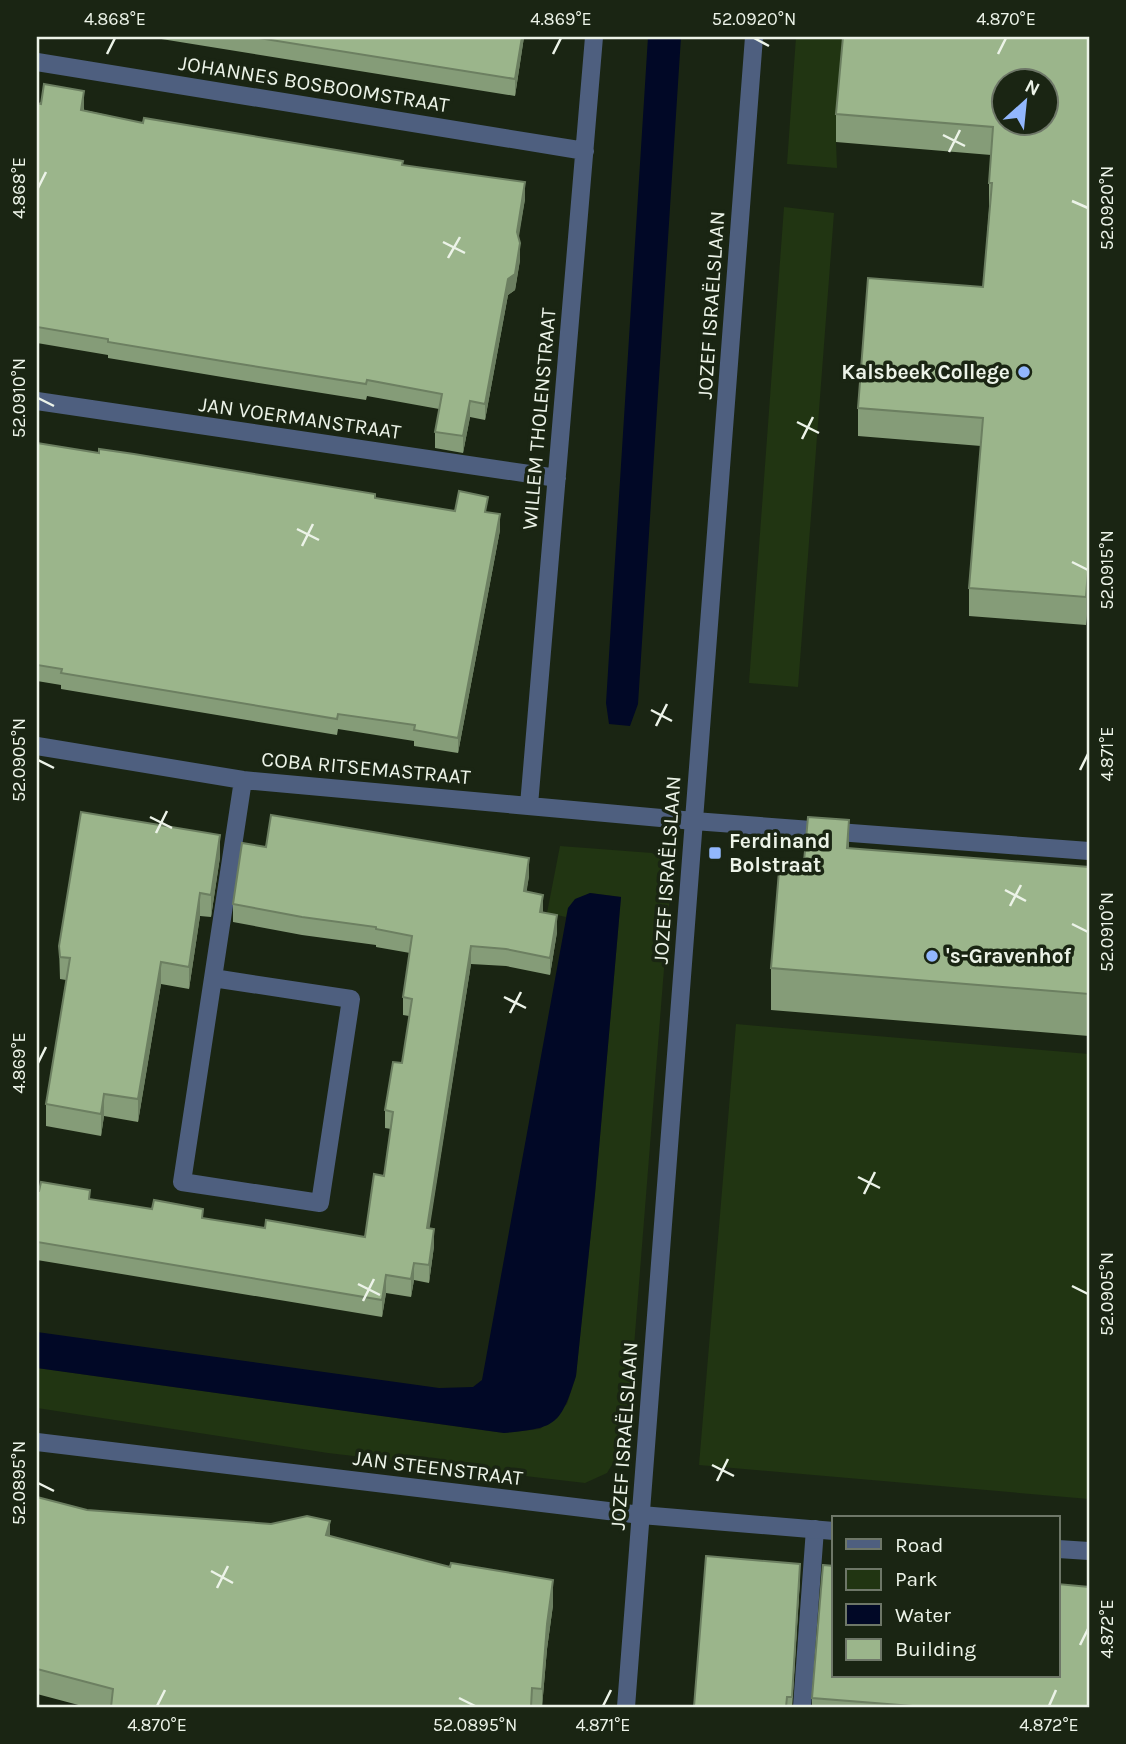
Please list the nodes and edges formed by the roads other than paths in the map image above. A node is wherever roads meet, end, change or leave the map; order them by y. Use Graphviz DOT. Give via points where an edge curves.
graph roads {
  1 [pos="594,37"];
  2 [pos="754,37"];
  3 [pos="37,62"];
  4 [pos="584,150"];
  5 [pos="37,401"];
  6 [pos="557,478"];
  7 [pos="37,746"];
  8 [pos="243,780"];
  9 [pos="529,805"];
  10 [pos="694,821"];
  11 [pos="1089,852"];
  12 [pos="213,978"];
  13 [pos="37,1442"];
  14 [pos="641,1515"];
  15 [pos="815,1530"];
  16 [pos="832,1531"];
  17 [pos="1060,1549"];
  18 [pos="1089,1551"];
  19 [pos="626,1707"];
  20 [pos="802,1707"];
  1 -- 4 [label="street, WILLEM THOLENSTRAAT"];
  2 -- 10 [label="street, JOZEF ISRAËLSLAAN"];
  3 -- 4 [label="street, JOHANNES BOSBOOMSTRAAT"];
  4 -- 6 [label="street, WILLEM THOLENSTRAAT"];
  5 -- 6 [label="street, JAN VOERMANSTRAAT"];
  6 -- 9 [label="street, WILLEM THOLENSTRAAT"];
  7 -- 8 [label="street, COBA RITSEMASTRAAT"];
  8 -- 9 [label="street, COBA RITSEMASTRAAT"];
  8 -- 12 [label="street"];
  9 -- 10 [label="street, COBA RITSEMASTRAAT"];
  10 -- 11 [label="street"];
  10 -- 14 [label="street, JOZEF ISRAËLSLAAN"];
  12 -- 12 [label="street" via="351,999 320,1203 182,1182"];
  13 -- 14 [label="street, JAN STEENSTRAAT"];
  14 -- 15 [label="street, JAN STEENSTRAAT"];
  14 -- 19 [label="street, JOZEF ISRAËLSLAAN"];
  15 -- 16 [label="street, JAN STEENSTRAAT"];
  15 -- 20 [label="street"];
  17 -- 18 [label="street"];
}
